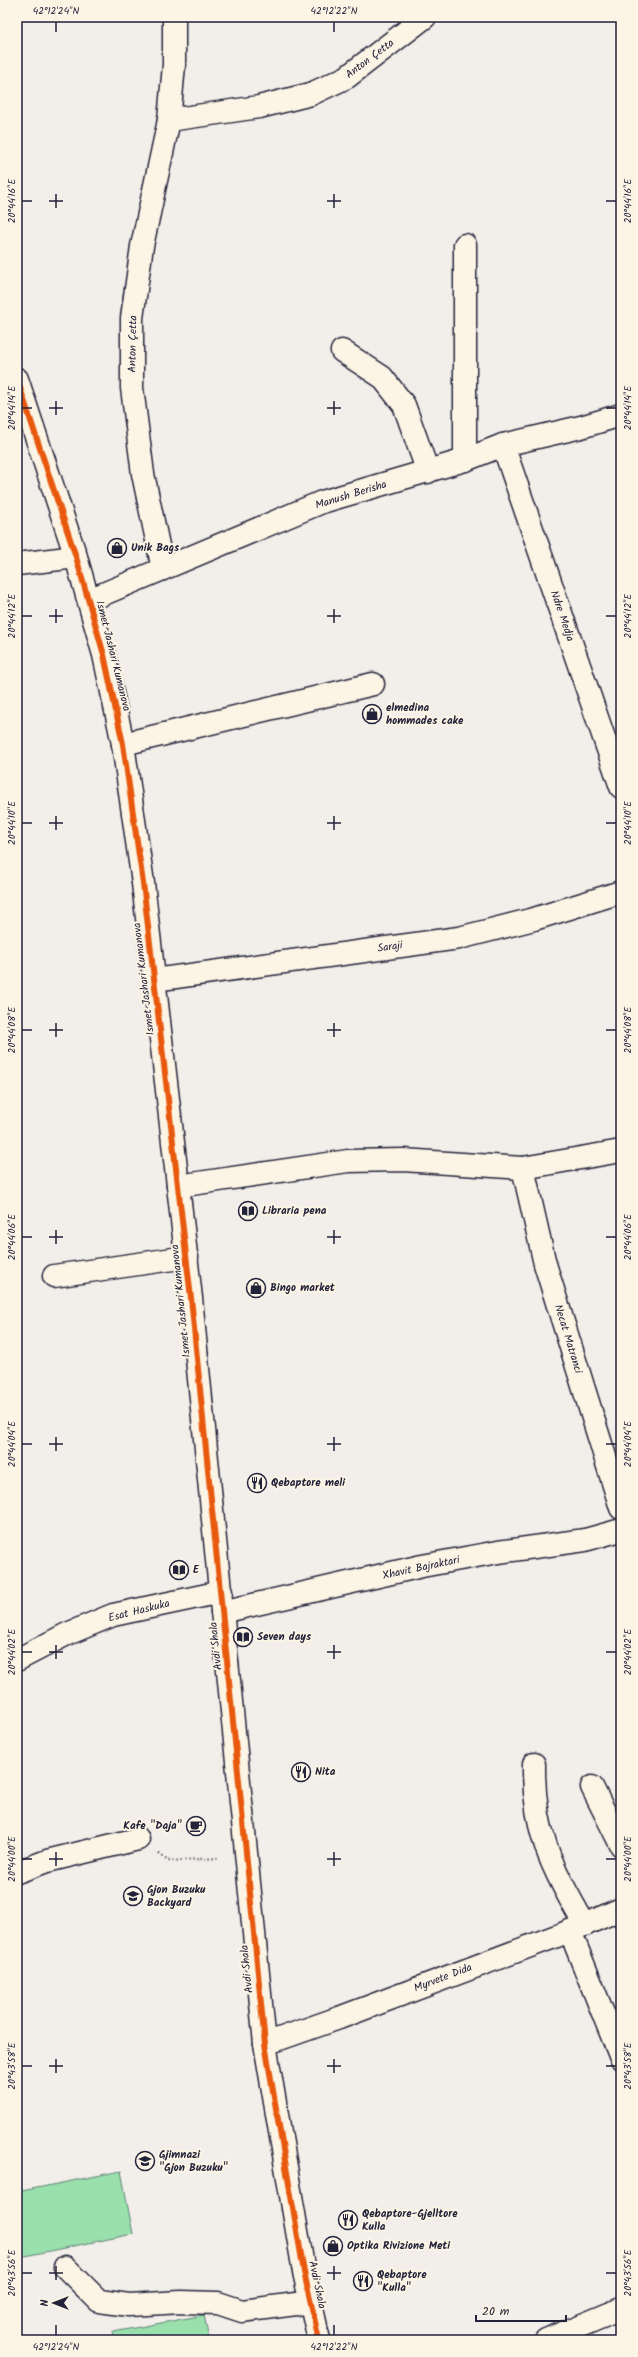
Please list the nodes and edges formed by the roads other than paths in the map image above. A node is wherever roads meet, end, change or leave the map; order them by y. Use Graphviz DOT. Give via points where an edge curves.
graph roads {
  1 [pos="174,17"];
  2 [pos="425,17"];
  3 [pos="169,120"];
  4 [pos="465,245"];
  5 [pos="342,351"];
  6 [pos="17,378"];
  7 [pos="621,415"];
  8 [pos="503,445"];
  9 [pos="465,460"];
  10 [pos="428,472"];
  11 [pos="76,557"];
  12 [pos="17,564"];
  13 [pos="163,569"];
  14 [pos="89,600"];
  15 [pos="373,684"];
  16 [pos="123,744"];
  17 [pos="621,787"];
  18 [pos="621,892"];
  19 [pos="154,980"];
  20 [pos="621,1151"];
  21 [pos="523,1168"];
  22 [pos="178,1186"];
  23 [pos="187,1257"];
  24 [pos="54,1276"];
  25 [pos="621,1508"];
  26 [pos="621,1530"];
  27 [pos="222,1602"];
  28 [pos="17,1660"];
  29 [pos="534,1764"];
  30 [pos="592,1787"];
  31 [pos="138,1839"];
  32 [pos="621,1844"];
  33 [pos="17,1872"];
  34 [pos="621,1909"];
  35 [pos="577,1928"];
  36 [pos="264,2044"];
  37 [pos="621,2058"];
  38 [pos="65,2267"];
  39 [pos="311,2302"];
  40 [pos="621,2309"];
  41 [pos="319,2340"];
  42 [pos="546,2340"];
  1 -- 3 [label="street, Anton Çetta" via="174,65"];
  2 -- 3 [label="street, Anton Çetta" via="347,77 311,94 258,107"];
  3 -- 13 [label="street, Anton Çetta" via="142,246 132,318 132,388 143,474"];
  4 -- 9 [label="street"];
  5 -- 10 [label="street" via="382,377 404,405"];
  6 -- 11 [label="street, Ismet Jashari Kumanova"];
  7 -- 8 [label="street, Manush Berisha"];
  8 -- 9 [label="street, Manush Berisha"];
  8 -- 17 [label="street, Ndre Medja"];
  9 -- 10 [label="street, Manush Berisha"];
  10 -- 13 [label="street, Manush Berisha" via="322,502"];
  11 -- 12 [label="street"];
  11 -- 14 [label="street, Ismet Jashari Kumanova"];
  13 -- 14 [label="street, Manush Berisha"];
  14 -- 16 [label="street, Ismet Jashari Kumanova"];
  15 -- 16 [label="street"];
  16 -- 19 [label="street, Ismet Jashari Kumanova"];
  18 -- 19 [label="street, Saraji" via="534,919 459,938"];
  19 -- 22 [label="street, Ismet Jashari Kumanova"];
  20 -- 21 [label="street"];
  21 -- 22 [label="street" via="404,1160 348,1162"];
  21 -- 25 [label="street, Necat Matranci" via="545,1264"];
  22 -- 23 [label="street, Ismet Jashari Kumanova"];
  23 -- 24 [label="street"];
  23 -- 27 [label="street, Ismet Jashari Kumanova"];
  26 -- 27 [label="street, Xhavit Bajraktari" via="585,1540 498,1552"];
  27 -- 28 [label="street, Esat Haskuka" via="113,1615 65,1635"];
  27 -- 36 [label="street, Avdi Shala"];
  29 -- 35 [label="street" via="533,1788 543,1843 562,1885"];
  30 -- 32 [label="street"];
  31 -- 33 [label="street" via="47,1861"];
  34 -- 35 [label="street, Myrvete Dida"];
  35 -- 36 [label="street, Myrvete Dida"];
  35 -- 37 [label="street"];
  36 -- 39 [label="street, Avdi Shala"];
  38 -- 39 [label="street" via="100,2301 129,2305 181,2302 218,2304 242,2311"];
  39 -- 41 [label="street, Avdi Shala"];
  40 -- 42 [label="street"];
}
